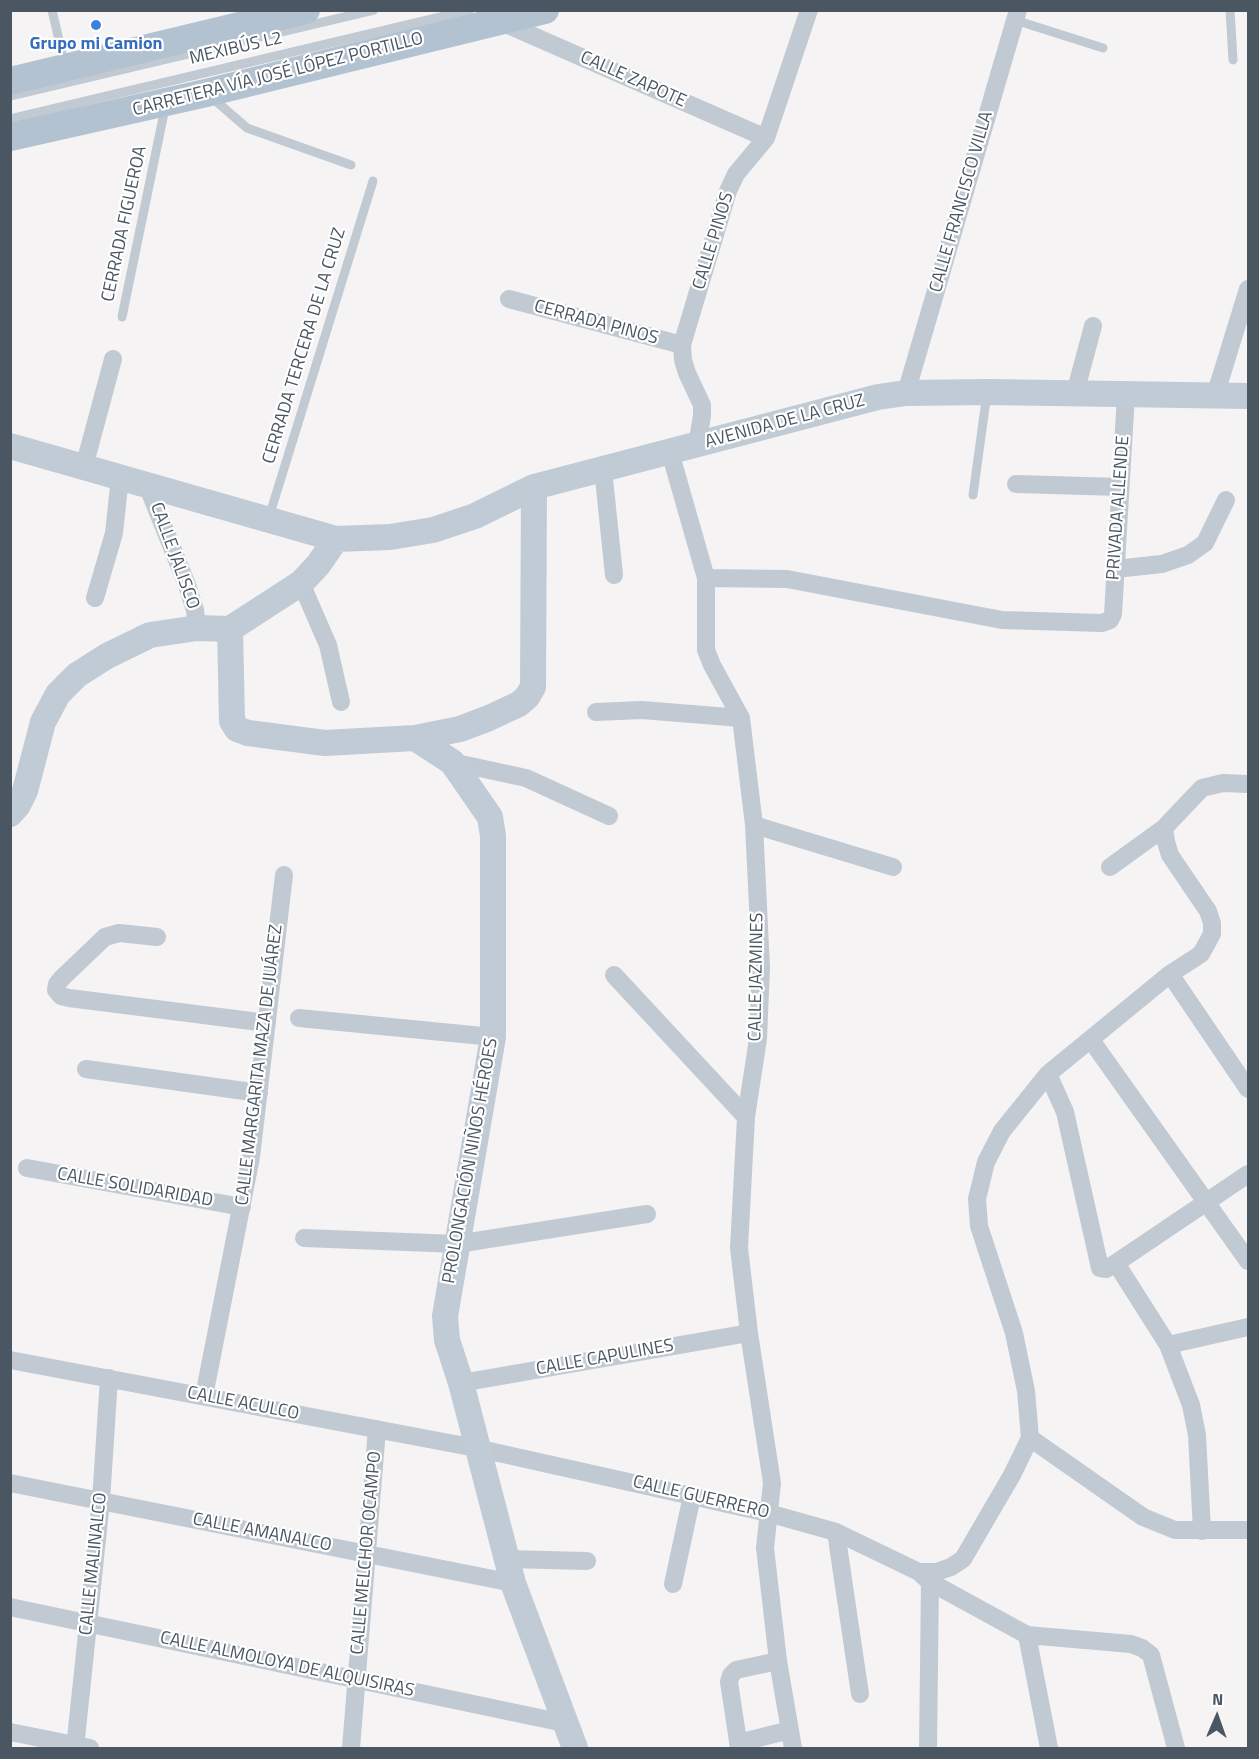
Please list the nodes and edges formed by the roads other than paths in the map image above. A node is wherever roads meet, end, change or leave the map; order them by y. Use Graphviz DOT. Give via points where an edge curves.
graph roads {
  1 [pos="52,10"];
  2 [pos="306,10"];
  3 [pos="374,10"];
  4 [pos="470,10"];
  5 [pos="544,10"];
  6 [pos="810,10"];
  7 [pos="1230,10"];
  8 [pos="1017,15"];
  9 [pos="252,17"];
  10 [pos="499,21"];
  11 [pos="1103,48"];
  12 [pos="1233,60"];
  13 [pos="65,68"];
  14 [pos="10,81"];
  15 [pos="206,93"];
  16 [pos="10,96"];
  17 [pos="166,102"];
  18 [pos="10,119"];
  19 [pos="10,137"];
  20 [pos="766,138"];
  21 [pos="351,165"];
  22 [pos="373,181"];
  23 [pos="1248,289"];
  24 [pos="509,299"];
  25 [pos="122,317"];
  26 [pos="1093,326"];
  27 [pos="682,345"];
  28 [pos="113,359"];
  29 [pos="988,392"];
  30 [pos="906,393"];
  31 [pos="1075,393"];
  32 [pos="1126,395"];
  33 [pos="1215,396"];
  34 [pos="1248,396"];
  35 [pos="697,445"];
  36 [pos="10,446"];
  37 [pos="670,452"];
  38 [pos="84,467"];
  39 [pos="603,469"];
  40 [pos="120,477"];
  41 [pos="1016,484"];
  42 [pos="147,485"];
  43 [pos="534,487"];
  44 [pos="1120,487"];
  45 [pos="973,495"];
  46 [pos="1226,500"];
  47 [pos="268,520"];
  48 [pos="336,539"];
  49 [pos="1115,569"];
  50 [pos="614,575"];
  51 [pos="706,578"];
  52 [pos="301,583"];
  53 [pos="95,598"];
  54 [pos="198,628"];
  55 [pos="230,629"];
  56 [pos="341,702"];
  57 [pos="596,712"];
  58 [pos="741,718"];
  59 [pos="415,738"];
  60 [pos="452,762"];
  61 [pos="1248,784"];
  62 [pos="10,814"];
  63 [pos="609,816"];
  64 [pos="754,825"];
  65 [pos="1164,828"];
  66 [pos="893,867"];
  67 [pos="1110,867"];
  68 [pos="284,875"];
  69 [pos="157,937"];
  70 [pos="1170,974"];
  71 [pos="614,975"];
  72 [pos="299,1018"];
  73 [pos="267,1023"];
  74 [pos="493,1037"];
  75 [pos="1091,1040"];
  76 [pos="86,1070"];
  77 [pos="1048,1074"];
  78 [pos="1246,1082"];
  79 [pos="259,1093"];
  80 [pos="746,1117"];
  81 [pos="27,1168"];
  82 [pos="1248,1174"];
  83 [pos="1207,1202"];
  84 [pos="242,1207"];
  85 [pos="647,1214"];
  86 [pos="304,1238"];
  87 [pos="457,1244"];
  88 [pos="1248,1261"];
  89 [pos="1108,1265"];
  90 [pos="1248,1327"];
  91 [pos="748,1333"];
  92 [pos="1168,1345"];
  93 [pos="10,1360"];
  94 [pos="109,1378"];
  95 [pos="461,1383"];
  96 [pos="204,1396"];
  97 [pos="377,1429"];
  98 [pos="1030,1438"];
  99 [pos="476,1448"];
  100 [pos="10,1483"];
  101 [pos="692,1496"];
  102 [pos="101,1501"];
  103 [pos="768,1513"];
  104 [pos="1248,1530"];
  105 [pos="1202,1531"];
  106 [pos="836,1532"];
  107 [pos="366,1554"];
  108 [pos="587,1561"];
  109 [pos="510,1571"];
  110 [pos="924,1577"];
  111 [pos="673,1584"];
  112 [pos="10,1607"];
  113 [pos="88,1623"];
  114 [pos="1027,1635"];
  115 [pos="778,1661"];
  116 [pos="356,1679"];
  117 [pos="860,1694"];
  118 [pos="564,1723"];
  119 [pos="10,1732"];
  120 [pos="792,1739"];
  121 [pos="738,1746"];
  122 [pos="80,1748"];
  123 [pos="351,1749"];
  124 [pos="575,1749"];
  125 [pos="928,1749"];
  126 [pos="1049,1749"];
  127 [pos="1176,1749"];
  1 -- 13 [label="lane"];
  2 -- 9 [label="main road"];
  3 -- 16 [label="lane, MEXIBÚS L2"];
  4 -- 18 [label="lane, MEXIBÚS L2"];
  5 -- 10 [label="main road, CARRETERA VÍA JOSÉ LÓPEZ PORTILLO"];
  6 -- 20 [label="street, CALLE PINOS"];
  7 -- 12 [label="lane"];
  8 -- 11 [label="lane"];
  8 -- 30 [label="street, CALLE FRANCISCO VILLA"];
  9 -- 13 [label="main road"];
  10 -- 15 [label="main road, CARRETERA VÍA JOSÉ LÓPEZ PORTILLO"];
  10 -- 20 [label="street, CALLE ZAPOTE"];
  13 -- 14 [label="main road"];
  15 -- 17 [label="main road, CARRETERA VÍA JOSÉ LÓPEZ PORTILLO"];
  15 -- 21 [label="lane" via="247,128"];
  17 -- 19 [label="main road, CARRETERA VÍA JOSÉ LÓPEZ PORTILLO"];
  17 -- 25 [label="lane, CERRADA FIGUEROA"];
  20 -- 27 [label="street, CALLE PINOS" via="736,174 728,191"];
  22 -- 47 [label="lane, CERRADA TERCERA DE LA CRUZ"];
  23 -- 33 [label="street"];
  24 -- 27 [label="street, CERRADA PINOS"];
  26 -- 31 [label="street"];
  27 -- 35 [label="street" via="687,373 702,405"];
  28 -- 38 [label="street"];
  29 -- 30 [label="street, AVENIDA DE LA CRUZ"];
  29 -- 31 [label="street, AVENIDA DE LA CRUZ"];
  29 -- 45 [label="lane"];
  30 -- 35 [label="street, AVENIDA DE LA CRUZ"];
  31 -- 32 [label="street, AVENIDA DE LA CRUZ"];
  32 -- 33 [label="street, AVENIDA DE LA CRUZ"];
  32 -- 44 [label="street, PRIVADA ALLENDE"];
  33 -- 34 [label="street, AVENIDA DE LA CRUZ"];
  35 -- 37 [label="street, AVENIDA DE LA CRUZ"];
  36 -- 38 [label="street, AVENIDA DE LA CRUZ"];
  37 -- 39 [label="street, AVENIDA DE LA CRUZ"];
  37 -- 51 [label="street, CALLE JAZMINES"];
  38 -- 40 [label="street, AVENIDA DE LA CRUZ"];
  39 -- 43 [label="street, AVENIDA DE LA CRUZ"];
  39 -- 50 [label="street"];
  40 -- 42 [label="street, AVENIDA DE LA CRUZ"];
  40 -- 53 [label="street" via="114,533"];
  41 -- 44 [label="street"];
  42 -- 47 [label="street, AVENIDA DE LA CRUZ"];
  42 -- 54 [label="street, CALLE JALISCO" via="195,610"];
  43 -- 48 [label="street, AVENIDA DE LA CRUZ" via="475,516 433,531"];
  43 -- 59 [label="street" via="533,687 519,704 489,718 460,729"];
  44 -- 49 [label="street, PRIVADA ALLENDE"];
  46 -- 49 [label="street" via="1205,543 1188,555 1162,564"];
  47 -- 48 [label="street, AVENIDA DE LA CRUZ"];
  48 -- 52 [label="street"];
  49 -- 51 [label="street, PRIVADA ALLENDE" via="1113,614 1102,623 1002,620 787,579"];
  51 -- 58 [label="street, CALLE JAZMINES" via="706,650"];
  52 -- 55 [label="street"];
  52 -- 56 [label="street" via="328,645"];
  54 -- 55 [label="street"];
  54 -- 62 [label="street" via="150,635 77,675 58,694 43,722 25,791"];
  55 -- 59 [label="street" via="232,721 237,729 325,743"];
  57 -- 58 [label="street" via="642,710"];
  58 -- 64 [label="street, CALLE JAZMINES"];
  59 -- 60 [label="street, PROLONGACIÓN NIÑOS HÉROES"];
  60 -- 63 [label="street" via="526,778"];
  60 -- 74 [label="street, PROLONGACIÓN NIÑOS HÉROES" via="490,817 493,836"];
  61 -- 65 [label="street" via="1223,783 1202,788"];
  64 -- 66 [label="street"];
  64 -- 80 [label="street, CALLE JAZMINES" via="761,967 758,1039"];
  65 -- 67 [label="street"];
  65 -- 70 [label="street" via="1170,855 1212,923 1212,934 1201,954"];
  68 -- 73 [label="street, CALLE MARGARITA MAZA DE JUÁREZ"];
  69 -- 73 [label="street" via="119,933 105,938 62,978 56,990 69,998"];
  70 -- 75 [label="street"];
  70 -- 78 [label="street"];
  71 -- 80 [label="street"];
  72 -- 74 [label="street"];
  73 -- 79 [label="street, CALLE MARGARITA MAZA DE JUÁREZ"];
  74 -- 87 [label="street, PROLONGACIÓN NIÑOS HÉROES"];
  75 -- 77 [label="street"];
  75 -- 83 [label="street"];
  76 -- 79 [label="street"];
  77 -- 89 [label="street" via="1065,1112"];
  77 -- 98 [label="street" via="1002,1131 986,1162 977,1199 979,1226 1014,1333 1026,1391"];
  79 -- 84 [label="street, CALLE MARGARITA MAZA DE JUÁREZ"];
  80 -- 91 [label="street, CALLE JAZMINES" via="739,1248"];
  81 -- 84 [label="street, CALLE SOLIDARIDAD"];
  82 -- 83 [label="street"];
  83 -- 88 [label="street"];
  83 -- 89 [label="street"];
  84 -- 96 [label="street, CALLE MARGARITA MAZA DE JUÁREZ"];
  85 -- 87 [label="street"];
  86 -- 87 [label="street"];
  87 -- 95 [label="street, PROLONGACIÓN NIÑOS HÉROES" via="445,1316 447,1340"];
  89 -- 92 [label="street"];
  90 -- 92 [label="street"];
  91 -- 95 [label="street, CALLE CAPULINES"];
  91 -- 103 [label="street, CALLE JAZMINES" via="772,1484"];
  92 -- 105 [label="street" via="1191,1406 1197,1435"];
  93 -- 94 [label="street, CALLE ACULCO"];
  94 -- 96 [label="street, CALLE ACULCO"];
  94 -- 102 [label="street, CALLE MALINALCO"];
  95 -- 99 [label="street, PROLONGACIÓN NIÑOS HÉROES"];
  96 -- 97 [label="street, CALLE ACULCO"];
  97 -- 99 [label="street, CALLE ACULCO"];
  97 -- 107 [label="street, CALLE MELCHOR OCAMPO"];
  98 -- 105 [label="street" via="1143,1517 1175,1530"];
  98 -- 110 [label="street" via="963,1559"];
  99 -- 101 [label="street, CALLE GUERRERO"];
  99 -- 109 [label="street, PROLONGACIÓN NIÑOS HÉROES"];
  100 -- 102 [label="street, CALLE AMANALCO"];
  101 -- 103 [label="street, CALLE GUERRERO"];
  101 -- 111 [label="street"];
  102 -- 107 [label="street, CALLE AMANALCO"];
  102 -- 113 [label="street, CALLE MALINALCO"];
  103 -- 106 [label="street, CALLE GUERRERO"];
  103 -- 115 [label="street, CALLE JAZMINES" via="765,1548"];
  104 -- 105 [label="street"];
  106 -- 110 [label="street, CALLE GUERRERO"];
  106 -- 117 [label="street"];
  107 -- 109 [label="street, CALLE AMANALCO"];
  107 -- 116 [label="street, CALLE MELCHOR OCAMPO"];
  108 -- 109 [label="street, CALLE AMANALCO"];
  109 -- 118 [label="street, PROLONGACIÓN NIÑOS HÉROES"];
  110 -- 114 [label="street, CALLE GUERRERO"];
  110 -- 125 [label="street"];
  112 -- 113 [label="street, CALLE ALMOLOYA DE ALQUISIRAS"];
  113 -- 116 [label="street, CALLE ALMOLOYA DE ALQUISIRAS"];
  113 -- 122 [label="street, CALLE MALINALCO"];
  114 -- 126 [label="street"];
  114 -- 127 [label="street" via="1142,1648 1151,1655"];
  115 -- 120 [label="street, CALLE JAZMINES"];
  115 -- 121 [label="street" via="736,1670 731,1675"];
  116 -- 118 [label="street, CALLE ALMOLOYA DE ALQUISIRAS"];
  116 -- 123 [label="street, CALLE MELCHOR OCAMPO"];
  118 -- 124 [label="street, PROLONGACIÓN NIÑOS HÉROES"];
  119 -- 122 [label="street"];
  120 -- 121 [label="street"];
}
